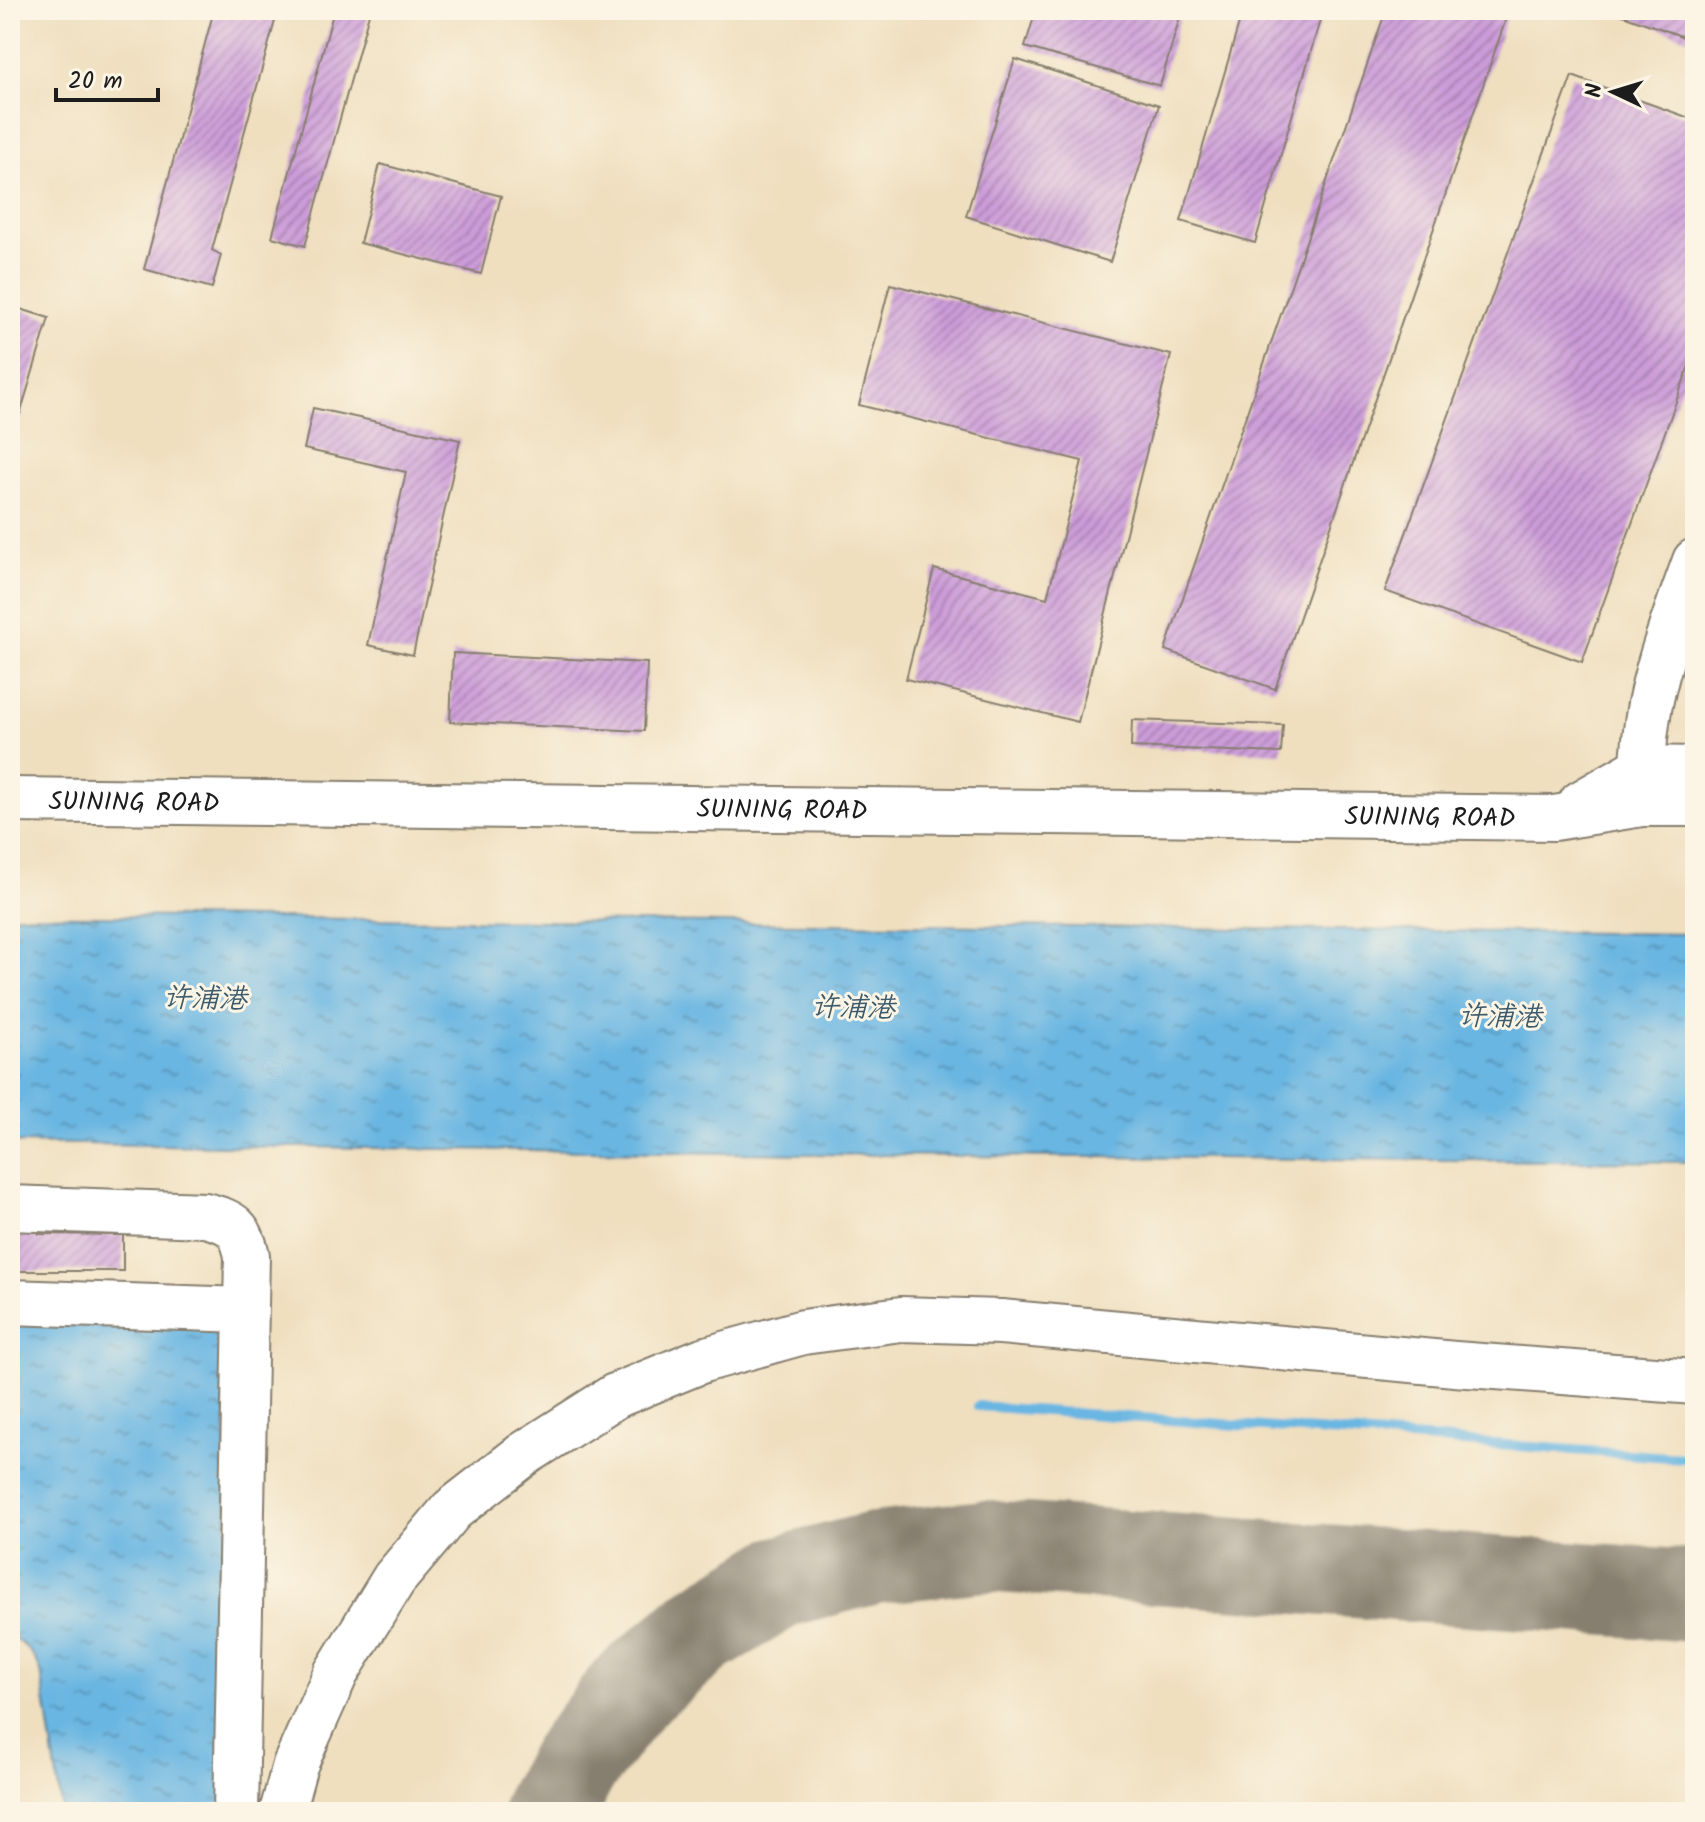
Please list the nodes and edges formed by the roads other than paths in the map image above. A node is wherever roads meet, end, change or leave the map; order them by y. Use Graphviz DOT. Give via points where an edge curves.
graph roads {
  1 [pos="1695,561"];
  2 [pos="1695,769"];
  3 [pos="1642,786"];
  4 [pos="10,800"];
  5 [pos="1695,804"];
  6 [pos="10,1208"];
  7 [pos="10,1302"];
  8 [pos="244,1310"];
  9 [pos="1695,1382"];
  10 [pos="236,1812"];
  11 [pos="282,1812"];
  1 -- 3 [label="main road" via="1650,705"];
  2 -- 3 [label="main road"];
  3 -- 4 [label="main road, SUINING ROAD" via="1554,818"];
  3 -- 5 [label="main road, SUINING ROAD"];
  6 -- 8 [label="main road" via="225,1220 243,1238 247,1256"];
  7 -- 8 [label="main road"];
  8 -- 10 [label="main road"];
  9 -- 11 [label="main road" via="1001,1322 901,1319 803,1332 703,1360 615,1396 524,1454 452,1510 394,1579 336,1673 295,1765"];
}
